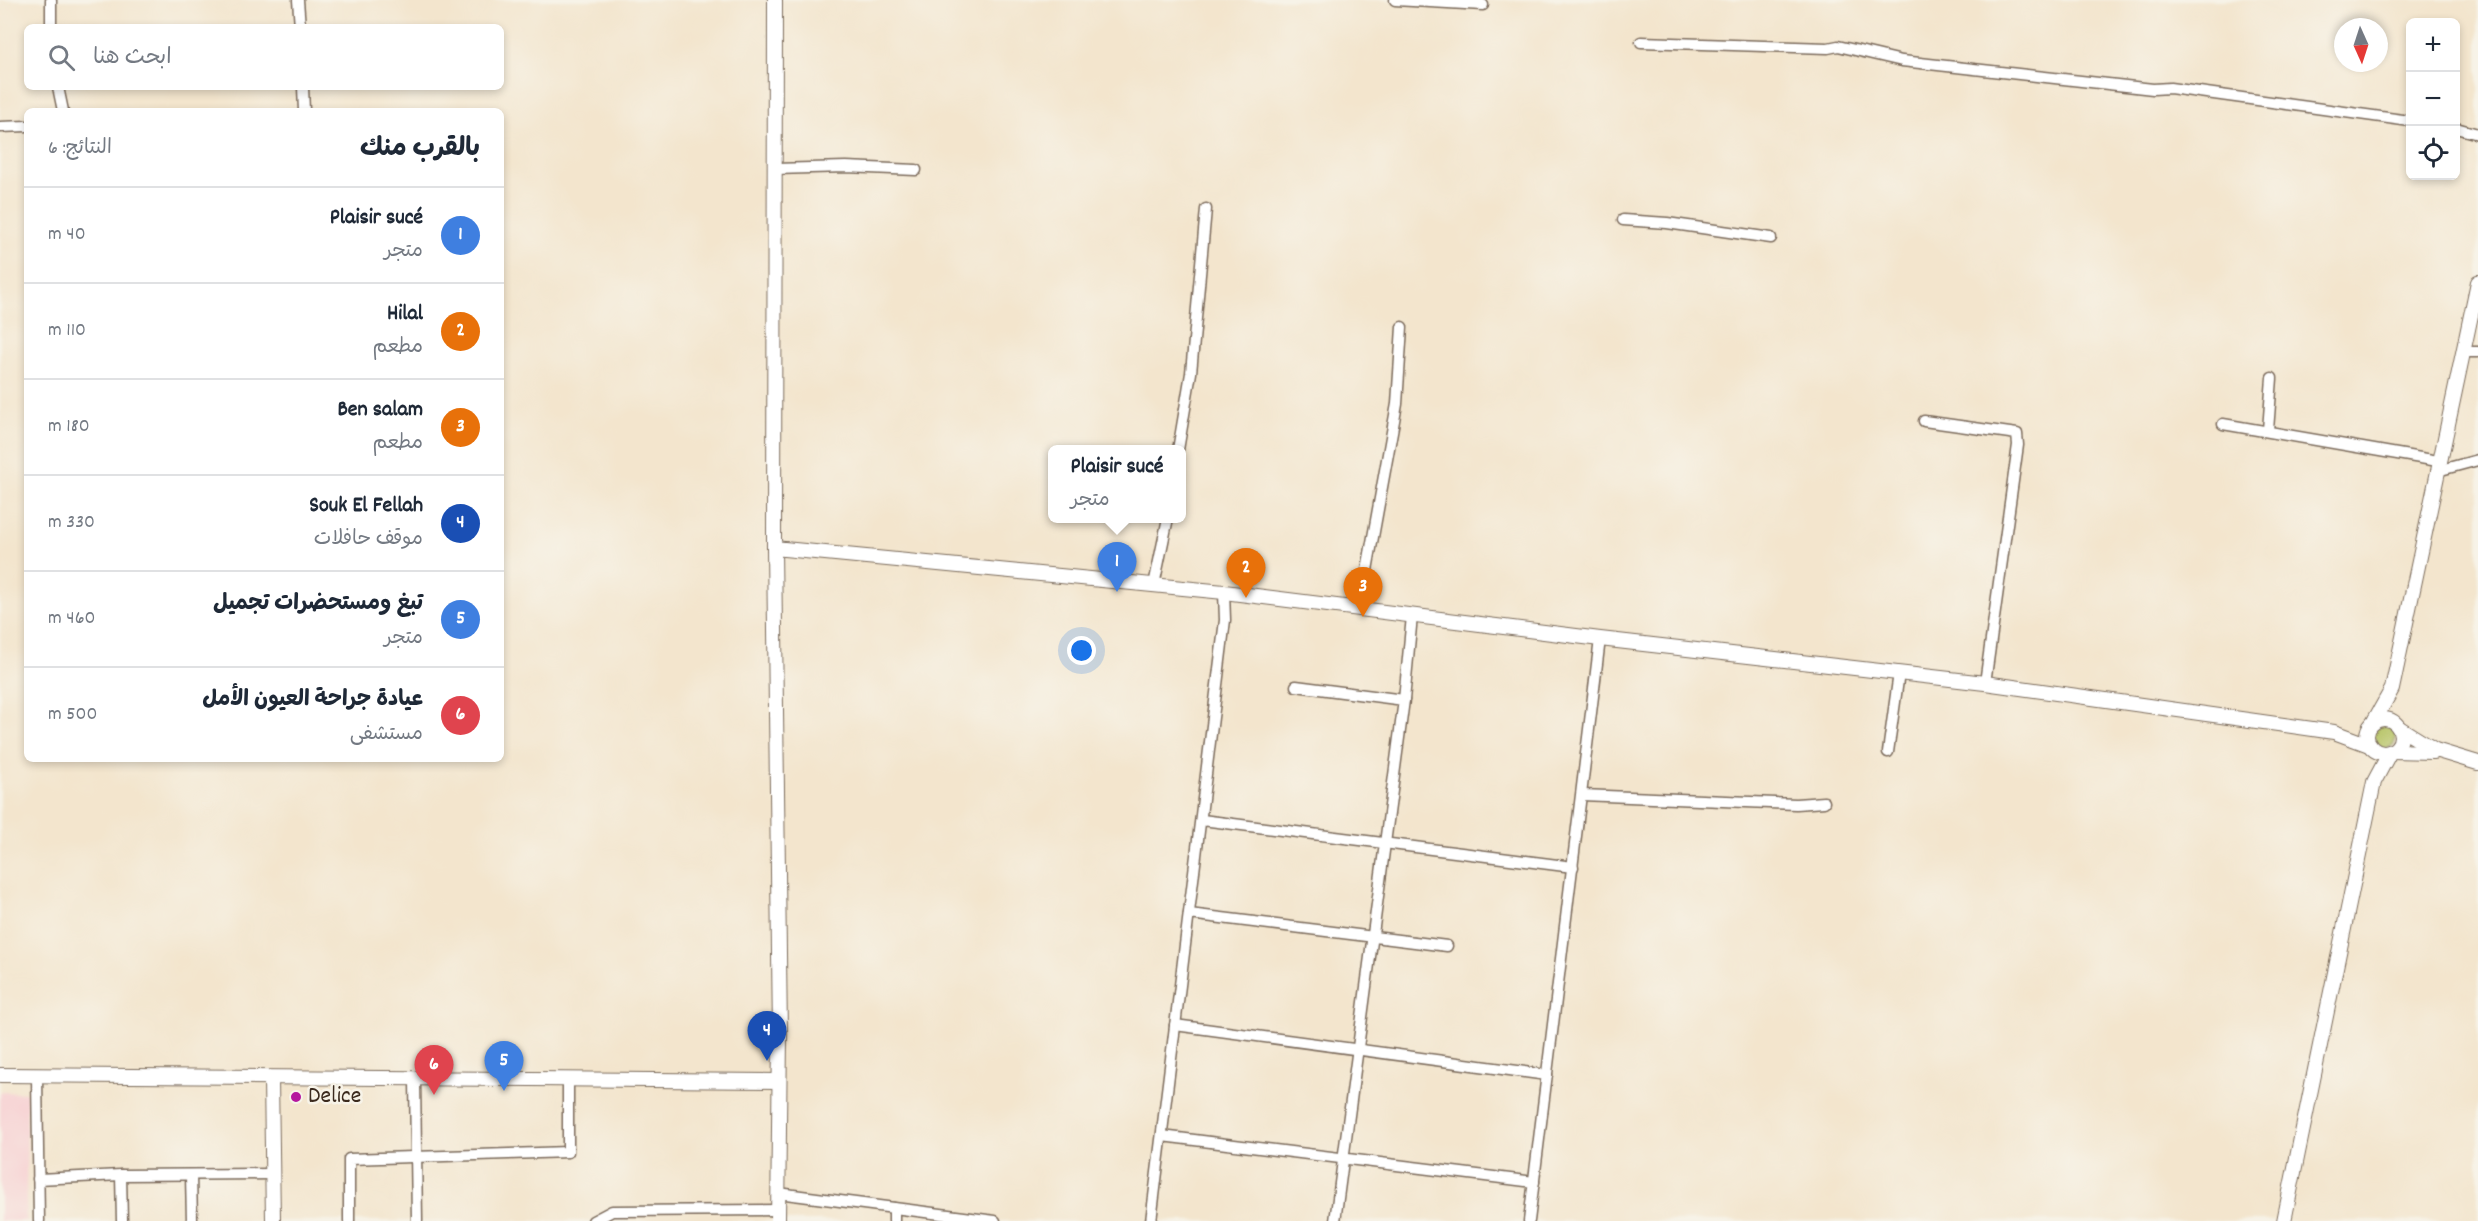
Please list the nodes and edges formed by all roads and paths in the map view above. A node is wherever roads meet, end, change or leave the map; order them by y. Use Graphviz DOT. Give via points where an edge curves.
graph roads {
  1 [pos="51,0"];
  2 [pos="298,0"];
  3 [pos="775,0"];
  4 [pos="1395,0"];
  5 [pos="1483,5"];
  6 [pos="51,24"];
  7 [pos="300,24"];
  8 [pos="1641,42"];
  9 [pos="59,90"];
  10 [pos="303,90"];
  11 [pos="62,108"];
  12 [pos="304,108"];
  13 [pos="2406,120"];
  14 [pos="24,126"];
  15 [pos="0,127"];
  16 [pos="2460,129"];
  17 [pos="2478,134"];
  18 [pos="775,169"];
  19 [pos="916,170"];
  20 [pos="1206,209"];
  21 [pos="1623,220"];
  22 [pos="1771,238"];
  23 [pos="2478,282"];
  24 [pos="1402,327"];
  25 [pos="2463,352"];
  26 [pos="2478,352"];
  27 [pos="2272,378"];
  28 [pos="1924,421"];
  29 [pos="2223,424"];
  30 [pos="2268,430"];
  31 [pos="1179,445"];
  32 [pos="2478,460"];
  33 [pos="2438,466"];
  34 [pos="1167,523"];
  35 [pos="774,548"];
  36 [pos="1154,585"];
  37 [pos="1224,592"];
  38 [pos="1360,609"];
  39 [pos="1412,616"];
  40 [pos="1600,639"];
  41 [pos="1899,673"];
  42 [pos="1985,683"];
  43 [pos="1296,686"];
  44 [pos="2392,689"];
  45 [pos="1404,700"];
  46 [pos="2372,724"];
  47 [pos="2398,726"];
  48 [pos="2334,732"];
  49 [pos="2370,746"];
  50 [pos="1888,752"];
  51 [pos="2391,752"];
  52 [pos="2444,754"];
  53 [pos="2478,763"];
  54 [pos="2374,782"];
  55 [pos="1582,795"];
  56 [pos="1824,802"];
  57 [pos="1202,820"];
  58 [pos="1385,843"];
  59 [pos="1573,867"];
  60 [pos="1190,914"];
  61 [pos="1372,939"];
  62 [pos="1447,946"];
  63 [pos="1175,1025"];
  64 [pos="1356,1047"];
  65 [pos="0,1075"];
  66 [pos="1547,1075"];
  67 [pos="37,1076"];
  68 [pos="271,1078"];
  69 [pos="415,1080"];
  70 [pos="568,1081"];
  71 [pos="779,1081"];
  72 [pos="1162,1136"];
  73 [pos="414,1157"];
  74 [pos="1343,1158"];
  75 [pos="121,1174"];
  76 [pos="272,1174"];
  77 [pos="191,1175"];
  78 [pos="38,1179"];
  79 [pos="1534,1182"];
  80 [pos="778,1192"];
  81 [pos="894,1208"];
  82 [pos="779,1215"];
  83 [pos="39,1221"];
  84 [pos="122,1221"];
  85 [pos="192,1221"];
  86 [pos="273,1221"];
  87 [pos="349,1221"];
  88 [pos="417,1221"];
  89 [pos="593,1221"];
  90 [pos="894,1221"];
  91 [pos="996,1221"];
  92 [pos="1151,1221"];
  93 [pos="1335,1221"];
  94 [pos="1529,1221"];
  95 [pos="2284,1221"];
  1 -- 6 [label="street"];
  2 -- 7 [label="street"];
  3 -- 18 [label="main road"];
  4 -- 5 [label="street"];
  8 -- 13 [label="street" via="1838,46 1902,61 2170,88"];
  9 -- 11 [label="street"];
  10 -- 12 [label="street"];
  14 -- 15 [label="street"];
  16 -- 17 [label="street"];
  18 -- 19 [label="street"];
  18 -- 35 [label="main road"];
  20 -- 31 [label="street" via="1191,373"];
  21 -- 22 [label="street"];
  23 -- 25 [label="main road"];
  24 -- 38 [label="street" via="1397,404"];
  25 -- 26 [label="street"];
  25 -- 33 [label="main road"];
  27 -- 30 [label="street"];
  28 -- 42 [label="street" via="2017,434"];
  29 -- 30 [label="street"];
  30 -- 33 [label="street"];
  32 -- 33 [label="street"];
  33 -- 44 [label="main road"];
  34 -- 36 [label="street"];
  35 -- 36 [label="main road"];
  35 -- 71 [label="main road"];
  36 -- 37 [label="main road"];
  37 -- 38 [label="main road"];
  37 -- 57 [label="street" via="1225,620"];
  38 -- 39 [label="main road"];
  39 -- 40 [label="main road"];
  39 -- 45 [label="street"];
  40 -- 41 [label="main road"];
  40 -- 55 [label="street"];
  41 -- 42 [label="main road"];
  41 -- 50 [label="street"];
  42 -- 48 [label="main road"];
  43 -- 45 [label="street"];
  44 -- 46 [label="main road"];
  44 -- 47 [label="main road"];
  45 -- 58 [label="street"];
  46 -- 47 [label="main road" via="2388,720"];
  46 -- 48 [label="main road" via="2355,731"];
  46 -- 49 [label="main road" via="2367,734"];
  47 -- 51 [label="main road" via="2400,741"];
  47 -- 52 [label="main road"];
  48 -- 49 [label="main road"];
  49 -- 51 [label="main road" via="2379,753"];
  49 -- 54 [label="main road"];
  51 -- 52 [label="main road"];
  51 -- 54 [label="main road"];
  52 -- 53 [label="main road"];
  54 -- 95 [label="main road"];
  55 -- 56 [label="street"];
  55 -- 59 [label="street"];
  57 -- 58 [label="street"];
  57 -- 60 [label="street"];
  58 -- 59 [label="street"];
  58 -- 61 [label="street"];
  59 -- 66 [label="street"];
  60 -- 61 [label="street"];
  60 -- 63 [label="street"];
  61 -- 62 [label="street"];
  61 -- 64 [label="street"];
  63 -- 64 [label="street"];
  63 -- 72 [label="street"];
  64 -- 66 [label="street"];
  64 -- 74 [label="street"];
  65 -- 67 [label="main road"];
  66 -- 79 [label="street"];
  67 -- 68 [label="main road"];
  67 -- 78 [label="street"];
  68 -- 69 [label="main road"];
  68 -- 76 [label="main road"];
  69 -- 70 [label="main road"];
  69 -- 73 [label="street"];
  70 -- 71 [label="main road"];
  70 -- 73 [label="street" via="568,1152"];
  71 -- 80 [label="main road"];
  72 -- 74 [label="street"];
  72 -- 92 [label="street"];
  73 -- 87 [label="street" via="349,1159"];
  73 -- 88 [label="street"];
  74 -- 79 [label="street"];
  74 -- 93 [label="street"];
  75 -- 77 [label="street"];
  75 -- 78 [label="street"];
  75 -- 84 [label="street"];
  76 -- 77 [label="street"];
  76 -- 86 [label="main road"];
  77 -- 85 [label="street"];
  78 -- 83 [label="street"];
  79 -- 94 [label="street"];
  80 -- 81 [label="street"];
  80 -- 82 [label="main road"];
  81 -- 90 [label="street"];
  81 -- 91 [label="street"];
  82 -- 89 [label="street" via="612,1211"];
}
